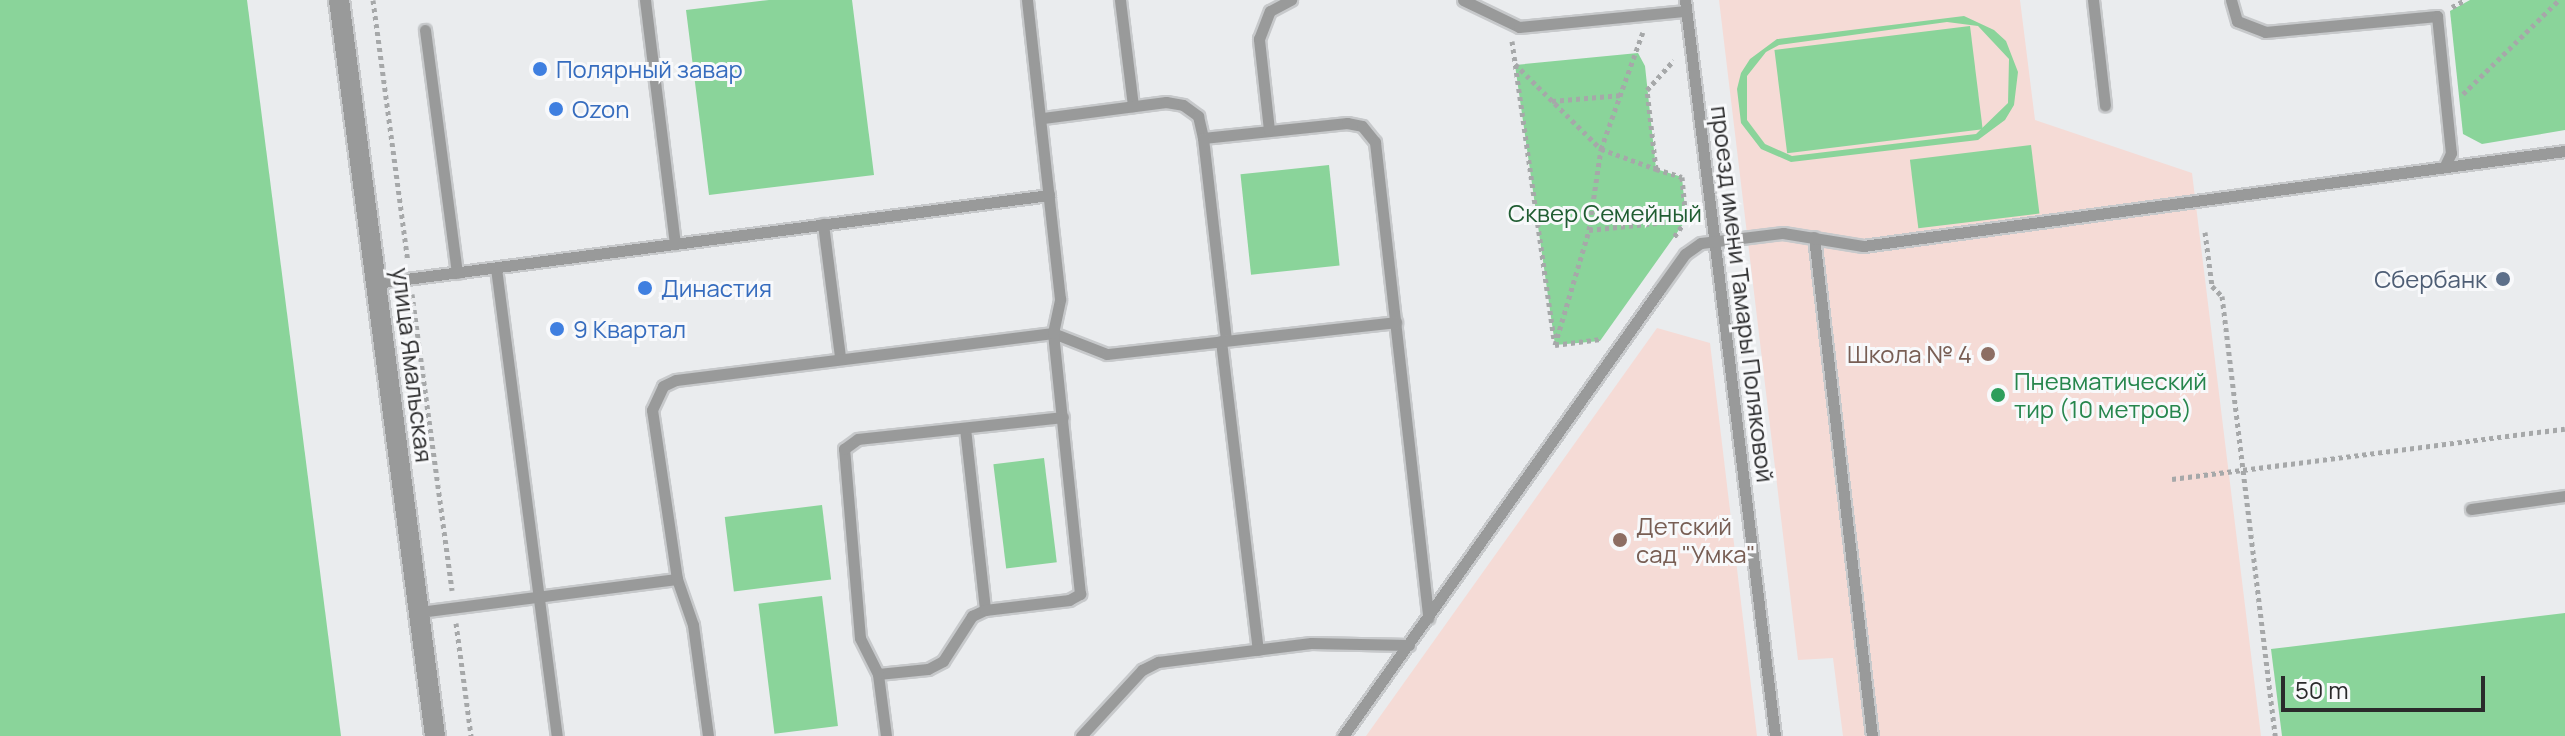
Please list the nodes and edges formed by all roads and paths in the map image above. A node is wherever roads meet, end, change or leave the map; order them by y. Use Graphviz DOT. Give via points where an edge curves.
graph roads {
  1 [pos="339,0"];
  2 [pos="373,0"];
  3 [pos="645,0"];
  4 [pos="1027,0"];
  5 [pos="1120,0"];
  6 [pos="1291,0"];
  7 [pos="1463,0"];
  8 [pos="2093,0"];
  9 [pos="2231,0"];
  10 [pos="2559,0"];
  11 [pos="1685,6"];
  12 [pos="1510,25"];
  13 [pos="1645,25"];
  14 [pos="425,30"];
  15 [pos="1684,49"];
  16 [pos="1515,64"];
  17 [pos="1622,95"];
  18 [pos="1551,101"];
  19 [pos="2105,105"];
  20 [pos="1133,106"];
  21 [pos="2445,111"];
  22 [pos="1043,118"];
  23 [pos="1269,130"];
  24 [pos="1203,138"];
  25 [pos="1601,149"];
  26 [pos="2565,151"];
  27 [pos="2445,166"];
  28 [pos="1656,169"];
  29 [pos="1049,195"];
  30 [pos="1686,220"];
  31 [pos="823,224"];
  32 [pos="1589,230"];
  33 [pos="2205,232"];
  34 [pos="1814,237"];
  35 [pos="1716,240"];
  36 [pos="675,244"];
  37 [pos="1669,244"];
  38 [pos="496,268"];
  39 [pos="457,273"];
  40 [pos="410,279"];
  41 [pos="376,283"];
  42 [pos="1396,322"];
  43 [pos="1609,329"];
  44 [pos="1053,333"];
  45 [pos="1223,340"];
  46 [pos="1555,345"];
  47 [pos="840,357"];
  48 [pos="1063,417"];
  49 [pos="965,428"];
  50 [pos="2565,429"];
  51 [pos="2242,469"];
  52 [pos="2172,479"];
  53 [pos="2565,496"];
  54 [pos="2471,509"];
  55 [pos="677,579"];
  56 [pos="539,598"];
  57 [pos="454,608"];
  58 [pos="985,610"];
  59 [pos="419,612"];
  60 [pos="1428,618"];
  61 [pos="1409,645"];
  62 [pos="1258,650"];
  63 [pos="878,674"];
  64 [pos="1346,735"];
  65 [pos="435,736"];
  66 [pos="471,736"];
  67 [pos="557,736"];
  68 [pos="708,736"];
  69 [pos="886,736"];
  70 [pos="1081,736"];
  71 [pos="1775,736"];
  72 [pos="1872,736"];
  73 [pos="2275,736"];
  1 -- 41 [label="street, улица Ямальская"];
  2 -- 40 [label="path"];
  3 -- 36 [label="lane"];
  4 -- 22 [label="lane"];
  5 -- 20 [label="lane"];
  6 -- 23 [label="lane" via="1270,11 1259,39"];
  7 -- 12 [label="lane"];
  8 -- 19 [label="lane"];
  9 -- 21 [label="lane" via="2237,21 2265,32 2437,16"];
  10 -- 21 [label="path"];
  11 -- 12 [label="lane"];
  11 -- 35 [label="lane, проезд имени Тамары Поляковой"];
  12 -- 16 [label="path"];
  13 -- 17 [label="path"];
  14 -- 39 [label="lane"];
  15 -- 28 [label="path" via="1647,90"];
  16 -- 18 [label="path"];
  16 -- 46 [label="path"];
  17 -- 18 [label="path"];
  17 -- 25 [label="path"];
  18 -- 25 [label="path"];
  20 -- 22 [label="lane"];
  20 -- 24 [label="lane" via="1183,105 1198,116"];
  21 -- 27 [label="lane" via="2451,153"];
  22 -- 29 [label="lane"];
  23 -- 24 [label="lane"];
  23 -- 42 [label="lane" via="1347,123 1362,126 1375,142"];
  24 -- 45 [label="lane"];
  25 -- 28 [label="path"];
  25 -- 32 [label="path"];
  26 -- 27 [label="lane"];
  27 -- 34 [label="lane" via="1863,246"];
  28 -- 30 [label="path" via="1682,177"];
  29 -- 31 [label="lane"];
  29 -- 44 [label="lane" via="1060,299"];
  30 -- 32 [label="path"];
  30 -- 37 [label="path"];
  31 -- 36 [label="lane"];
  31 -- 47 [label="lane"];
  32 -- 46 [label="path"];
  33 -- 51 [label="path" via="2212,286 2222,296"];
  34 -- 35 [label="lane" via="1783,233"];
  34 -- 72 [label="lane"];
  35 -- 60 [label="lane" via="1685,254"];
  35 -- 71 [label="lane, проезд имени Тамары Поляковой"];
  36 -- 38 [label="lane"];
  38 -- 39 [label="lane"];
  38 -- 56 [label="lane"];
  39 -- 40 [label="lane"];
  40 -- 41 [label="lane"];
  40 -- 57 [label="path"];
  41 -- 59 [label="street, улица Ямальская"];
  42 -- 45 [label="lane"];
  42 -- 60 [label="lane"];
  43 -- 46 [label="path" via="1600,341"];
  44 -- 45 [label="lane" via="1107,354"];
  44 -- 47 [label="lane"];
  44 -- 48 [label="lane"];
  45 -- 62 [label="lane"];
  47 -- 55 [label="lane" via="676,380 654,397"];
  48 -- 49 [label="lane"];
  48 -- 58 [label="lane" via="1080,594 1069,600"];
  49 -- 58 [label="lane"];
  49 -- 63 [label="lane" via="858,439 844,449 860,638"];
  50 -- 51 [label="path"];
  51 -- 52 [label="path"];
  51 -- 73 [label="path"];
  53 -- 54 [label="lane"];
  55 -- 56 [label="lane"];
  55 -- 68 [label="lane" via="693,625"];
  56 -- 57 [label="lane"];
  56 -- 67 [label="lane"];
  57 -- 59 [label="lane"];
  57 -- 66 [label="path"];
  58 -- 63 [label="lane" via="972,616 943,661 928,669"];
  59 -- 65 [label="street, улица Ямальская"];
  60 -- 61 [label="lane"];
  61 -- 62 [label="lane" via="1335,643"];
  61 -- 64 [label="lane"];
  62 -- 70 [label="lane" via="1158,662 1142,670"];
  63 -- 69 [label="lane"];
}
